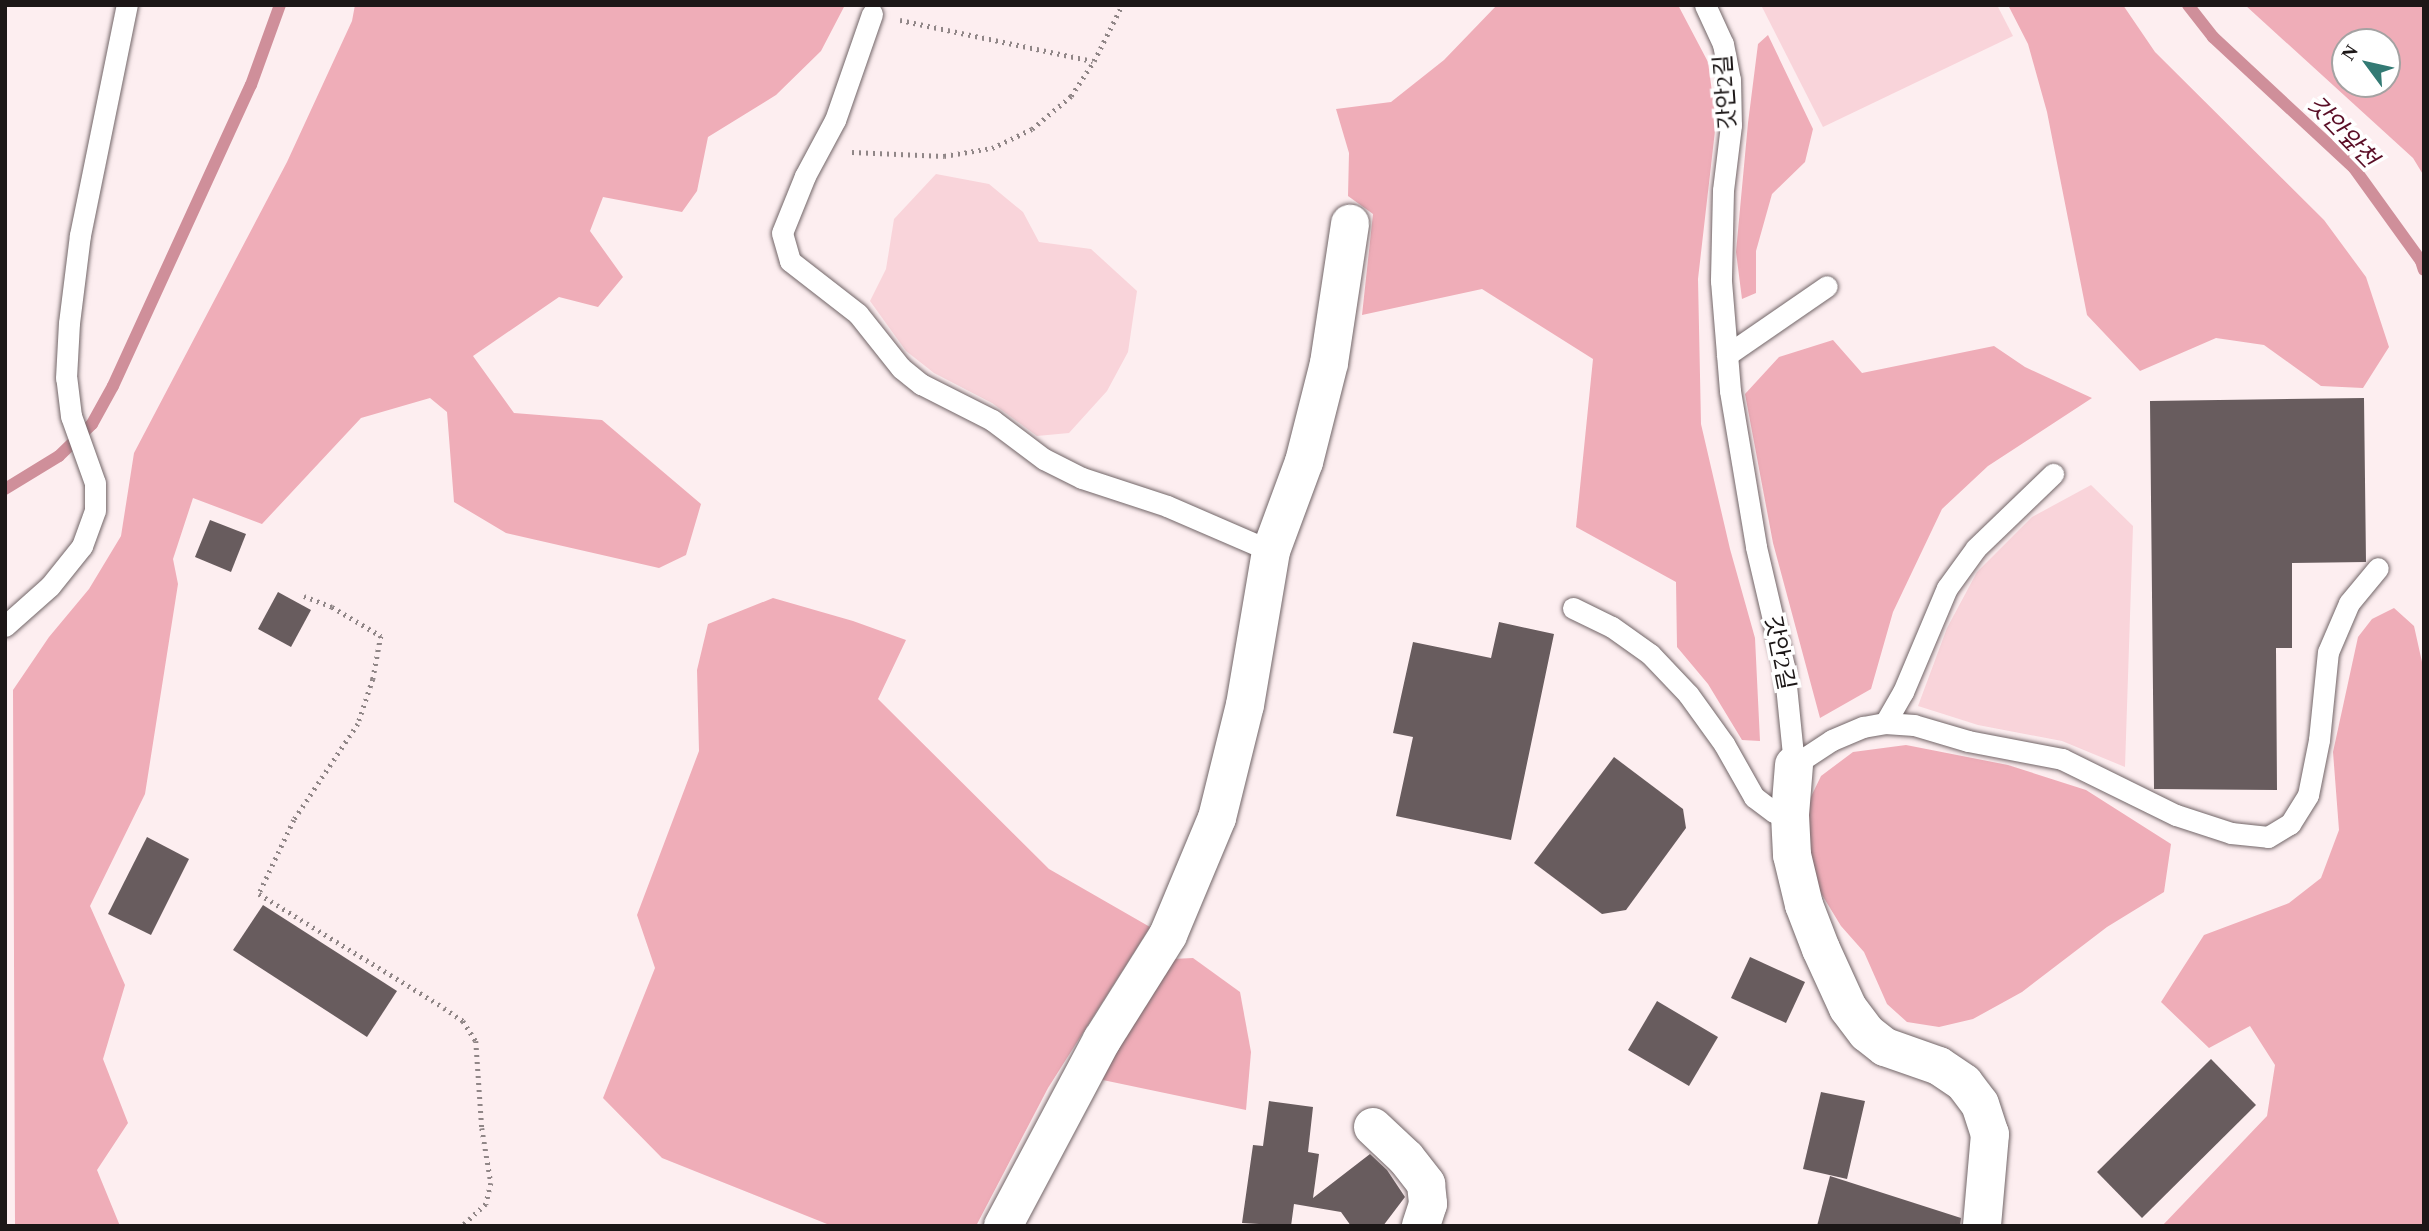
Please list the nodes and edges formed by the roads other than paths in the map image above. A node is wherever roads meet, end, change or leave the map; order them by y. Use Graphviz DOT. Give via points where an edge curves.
graph roads {
  1 [pos="127,5"];
  2 [pos="1705,5"];
  3 [pos="872,15"];
  4 [pos="1350,224"];
  5 [pos="1827,286"];
  6 [pos="1727,355"];
  7 [pos="2053,474"];
  8 [pos="1270,551"];
  9 [pos="2378,568"];
  10 [pos="1573,608"];
  11 [pos="5,626"];
  12 [pos="1885,723"];
  13 [pos="1794,765"];
  14 [pos="1790,815"];
  15 [pos="1373,1126"];
  16 [pos="1003,1226"];
  17 [pos="1421,1226"];
  18 [pos="1982,1226"];
  1 -- 11 [label="lane" via="80,235 67,365 71,416 95,483 95,510 82,545 50,586"];
  2 -- 6 [label="lane, 갓안2길" via="1723,44 1730,79 1721,281"];
  3 -- 8 [label="lane" via="835,120 782,233 790,261 858,314 901,368 921,384 992,420 1044,459"];
  4 -- 8 [label="street" via="1329,363 1304,462"];
  5 -- 6 [label="lane"];
  6 -- 13 [label="lane, 갓안2길" via="1756,547 1784,666"];
  7 -- 12 [label="lane" via="1976,548 1947,588"];
  8 -- 16 [label="street" via="1245,705 1217,818 1168,935 1102,1040"];
  9 -- 12 [label="lane" via="2349,603 2328,652 2308,795 2290,824 2268,837 2231,833 2176,815 2062,759 1968,741 1914,725"];
  10 -- 14 [label="lane" via="1612,627 1650,654 1688,694 1754,797 1774,812"];
  12 -- 13 [label="lane" via="1832,740"];
  13 -- 14 [label="street, 갓안2길"];
  14 -- 18 [label="street, 갓안2길" via="1792,855 1804,905 1848,1007 1885,1047 1939,1066 1964,1083 1980,1104 1990,1134"];
  15 -- 17 [label="street" via="1426,1184 1428,1204"];
}
